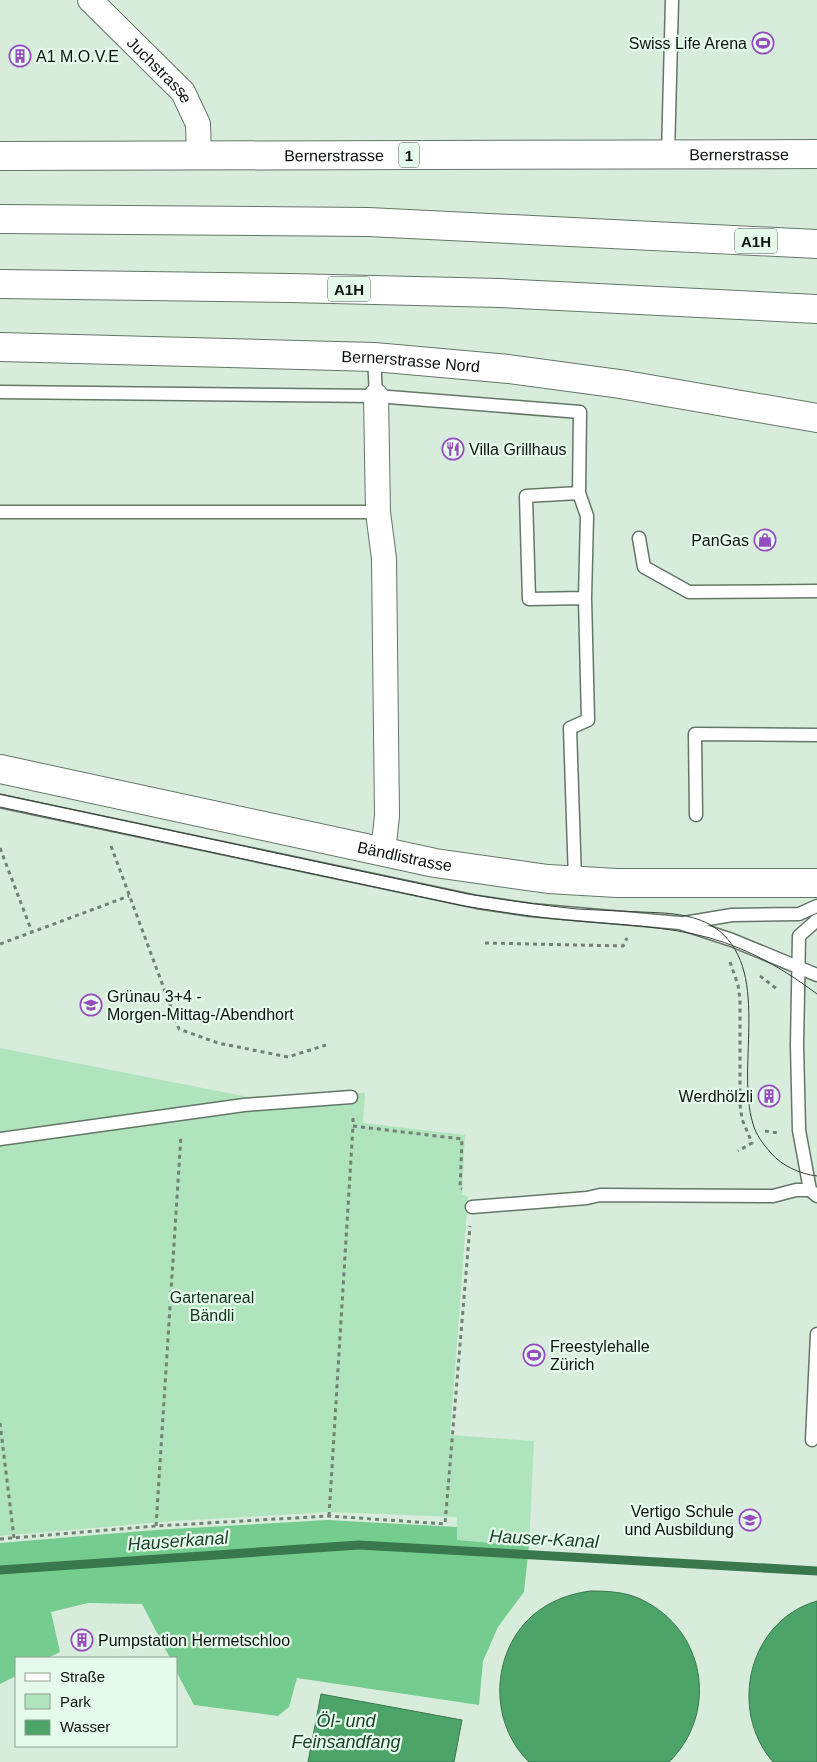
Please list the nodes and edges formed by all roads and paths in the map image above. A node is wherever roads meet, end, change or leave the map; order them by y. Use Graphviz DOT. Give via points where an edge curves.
graph roads {
  1 [pos="90,0"];
  2 [pos="672,0"];
  3 [pos="668,143"];
  4 [pos="817,154"];
  5 [pos="199,155"];
  6 [pos="0,156"];
  7 [pos="0,219"];
  8 [pos="817,244"];
  9 [pos="0,284"];
  10 [pos="817,309"];
  11 [pos="0,347"];
  12 [pos="374,356"];
  13 [pos="0,392"];
  14 [pos="376,396"];
  15 [pos="817,418"];
  16 [pos="579,492"];
  17 [pos="0,512"];
  18 [pos="378,512"];
  19 [pos="639,538"];
  20 [pos="817,591"];
  21 [pos="586,598"];
  22 [pos="817,735"];
  23 [pos="0,770"];
  24 [pos="0,801"];
  25 [pos="696,815"];
  26 [pos="120,845"];
  27 [pos="0,848"];
  28 [pos="383,852"];
  29 [pos="575,880"];
  30 [pos="817,883"];
  31 [pos="129,896"];
  32 [pos="817,906"];
  33 [pos="817,920"];
  34 [pos="680,924"];
  35 [pos="32,932"];
  36 [pos="619,935"];
  37 [pos="485,943"];
  38 [pos="0,944"];
  39 [pos="729,961"];
  40 [pos="798,967"];
  41 [pos="817,975"];
  42 [pos="760,976"];
  43 [pos="781,991"];
  44 [pos="326,1045"];
  45 [pos="351,1097"];
  46 [pos="182,1114"];
  47 [pos="353,1126"];
  48 [pos="0,1139"];
  49 [pos="738,1151"];
  50 [pos="813,1193"];
  51 [pos="472,1207"];
  52 [pos="817,1334"];
  53 [pos="0,1424"];
  54 [pos="812,1440"];
  55 [pos="329,1516"];
  56 [pos="156,1526"];
  57 [pos="14,1538"];
  58 [pos="0,1539"];
  1 -- 5 [label="street, Juchstrasse" via="183,92 198,124"];
  2 -- 3 [label="lane"];
  3 -- 4 [label="main road, Bernerstrasse / 1"];
  3 -- 5 [label="main road, Bernerstrasse / 1"];
  5 -- 6 [label="main road, Bernerstrasse / 1"];
  7 -- 8 [label="main road, A1H" via="368,222"];
  9 -- 10 [label="main road, A1H" via="500,294"];
  11 -- 12 [label="main road, Bernerstrasse Nord"];
  12 -- 14 [label="lane"];
  12 -- 15 [label="main road, Bernerstrasse Nord" via="509,368"];
  13 -- 14 [label="lane"];
  14 -- 16 [label="lane" via="580,412"];
  14 -- 18 [label="street"];
  16 -- 21 [label="lane" via="586,516"];
  16 -- 21 [label="lane" via="526,496 529,598"];
  17 -- 18 [label="lane"];
  18 -- 28 [label="street" via="384,560 387,816"];
  19 -- 20 [label="lane" via="644,567 688,592"];
  21 -- 29 [label="lane" via="588,720 570,728"];
  22 -- 25 [label="lane" via="695,734"];
  23 -- 28 [label="main road, Bändlistrasse"];
  24 -- 34 [label="lane" via="477,902"];
  26 -- 31 [label="path" via="110,843"];
  27 -- 35 [label="path"];
  28 -- 29 [label="main road, Bändlistrasse" via="488,871"];
  29 -- 30 [label="main road, Bändlistrasse"];
  31 -- 35 [label="path"];
  31 -- 44 [label="path" via="179,1029 218,1043 288,1057"];
  32 -- 34 [label="lane" via="799,914 732,915"];
  33 -- 40 [label="lane" via="798,936"];
  34 -- 40 [label="lane" via="732,940"];
  35 -- 38 [label="path"];
  36 -- 37 [label="path" via="629,936 623,946"];
  39 -- 49 [label="path" via="740,1000 740,1105 752,1143"];
  40 -- 41 [label="lane"];
  40 -- 50 [label="lane" via="799,1130"];
  42 -- 43 [label="path"];
  45 -- 46 [label="lane"];
  45 -- 47 [label="path"];
  46 -- 48 [label="lane"];
  46 -- 56 [label="path"];
  47 -- 51 [label="path" via="462,1139 460,1188 470,1197"];
  47 -- 55 [label="path"];
  50 -- 51 [label="lane" via="796,1190 773,1196 600,1196"];
  51 -- 55 [label="path" via="445,1524"];
  52 -- 54 [label="lane"];
  53 -- 57 [label="path"];
  55 -- 56 [label="path"];
  56 -- 57 [label="path"];
  57 -- 58 [label="path"];
}
